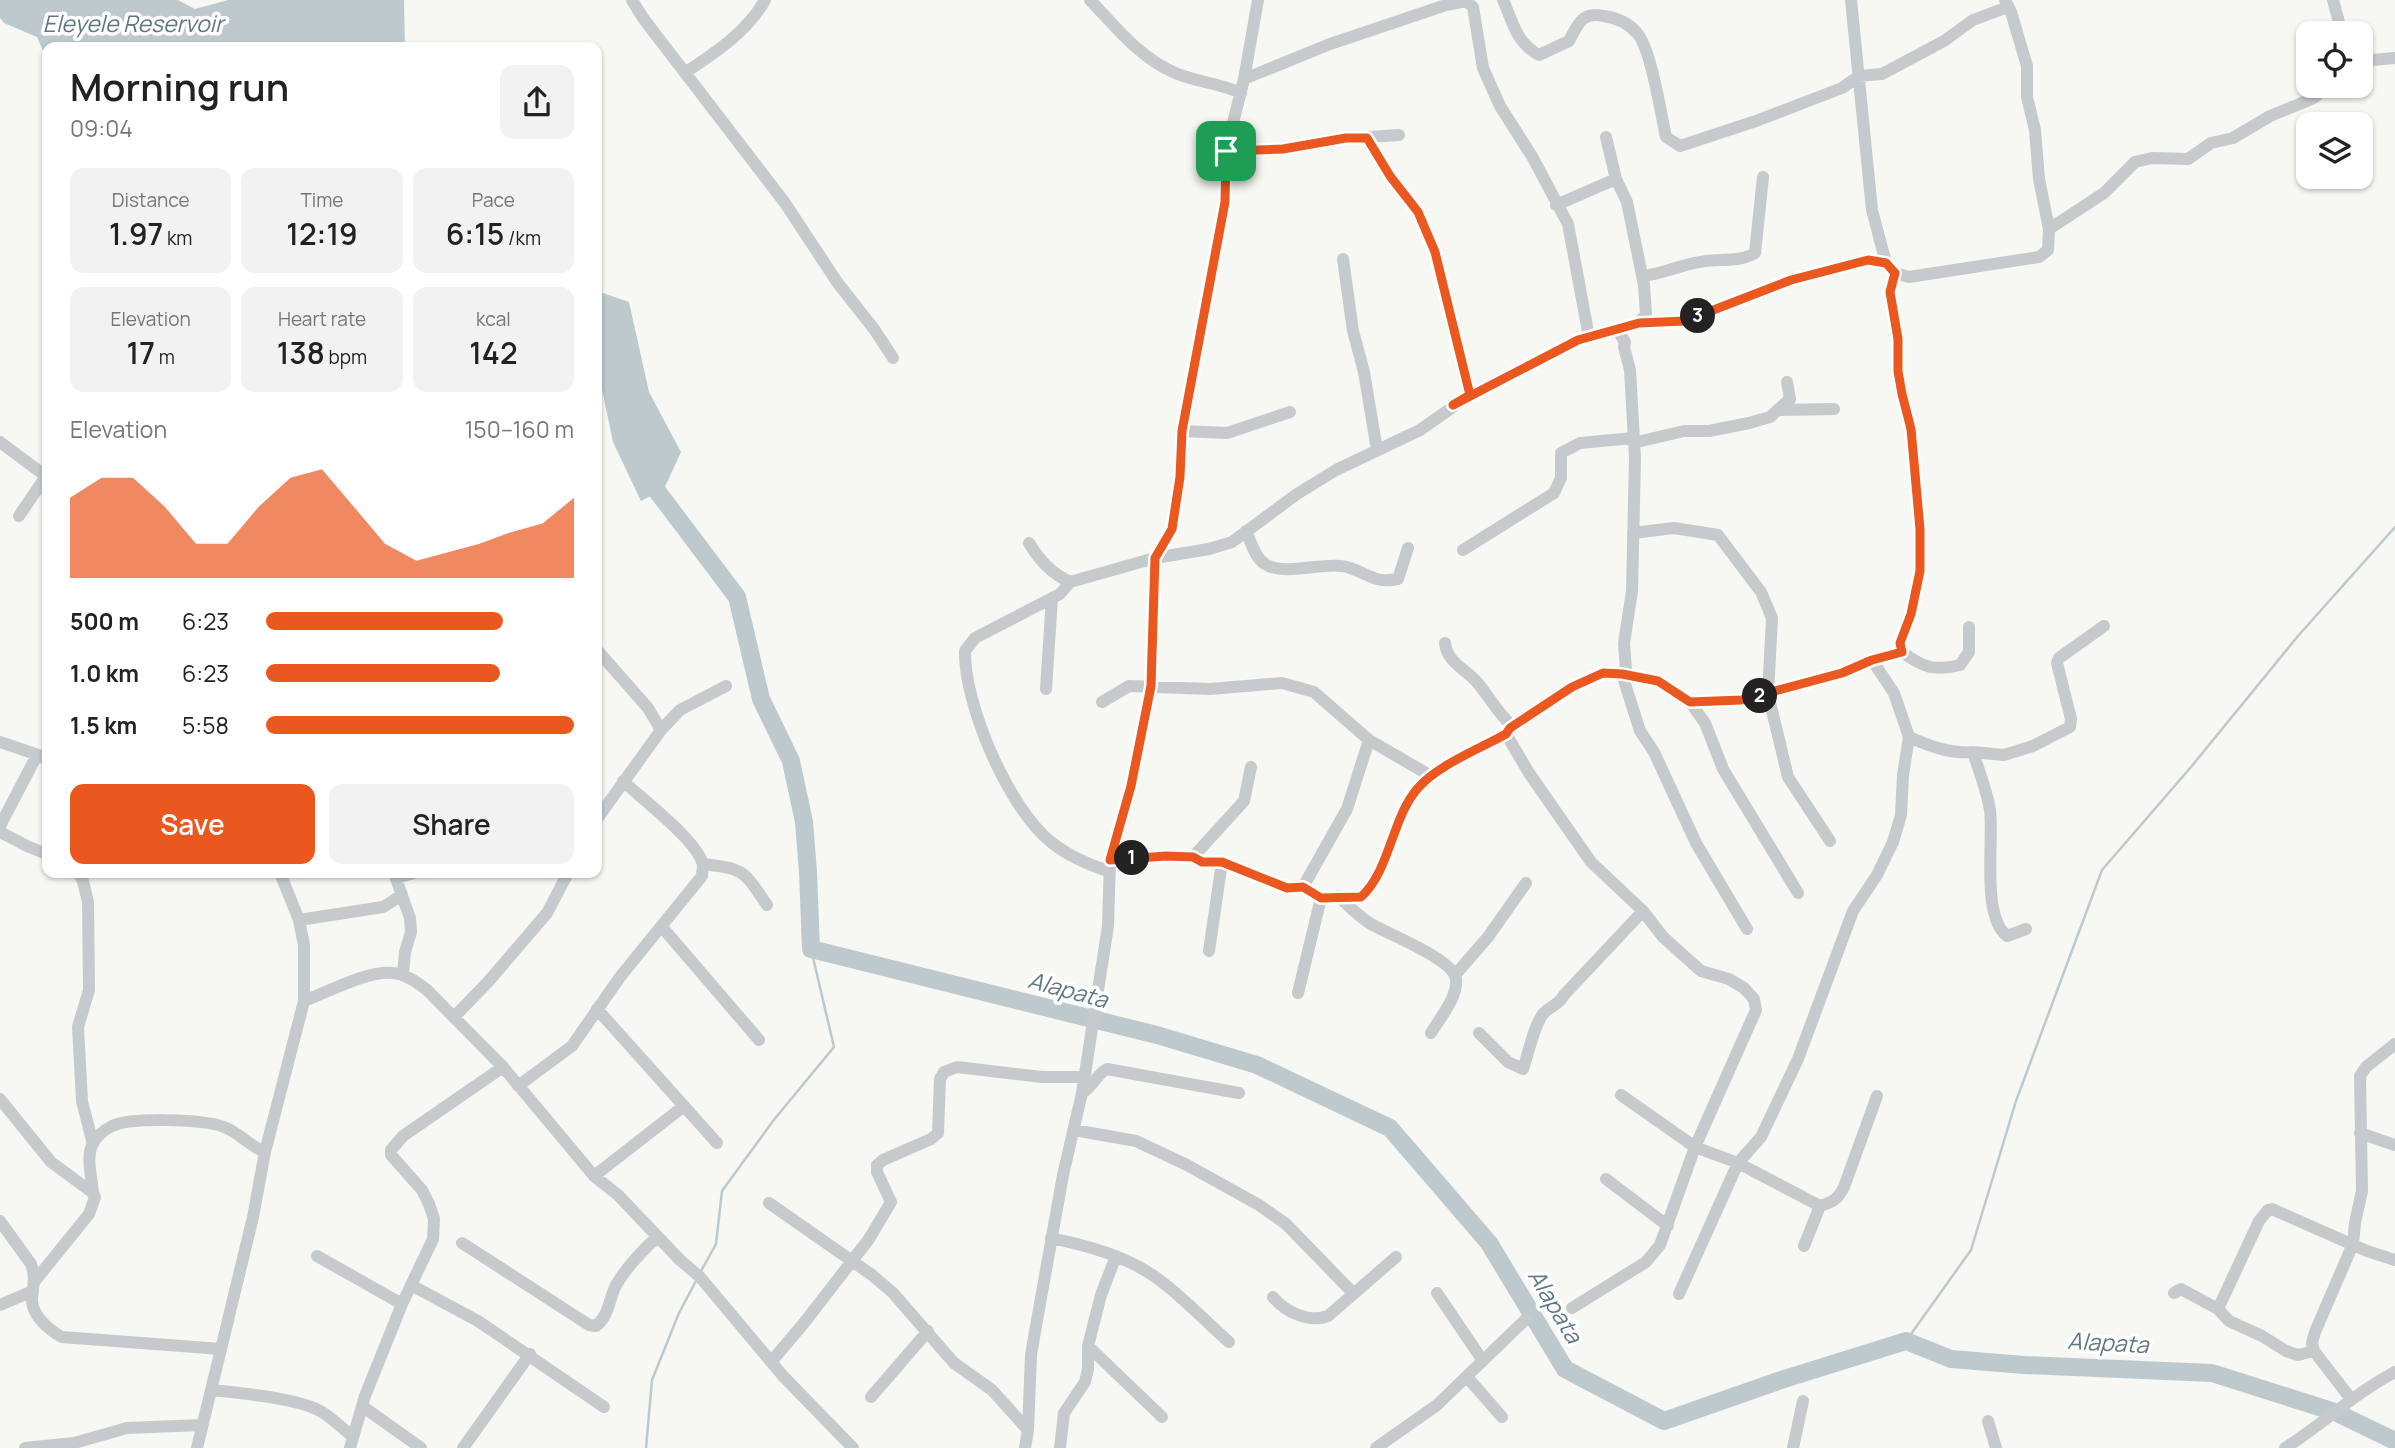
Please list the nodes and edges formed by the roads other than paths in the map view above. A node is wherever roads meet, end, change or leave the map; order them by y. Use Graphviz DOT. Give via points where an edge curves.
graph roads {
  1 [pos="632,0"];
  2 [pos="765,0"];
  3 [pos="1090,0"];
  4 [pos="1258,0"];
  5 [pos="1467,0"];
  6 [pos="1503,0"];
  7 [pos="1851,0"];
  8 [pos="2333,0"];
  9 [pos="1446,2"];
  10 [pos="2007,4"];
  11 [pos="2339,21"];
  12 [pos="2395,58"];
  13 [pos="2373,60"];
  14 [pos="686,72"];
  15 [pos="1858,76"];
  16 [pos="1244,79"];
  17 [pos="1241,93"];
  18 [pos="2314,98"];
  19 [pos="1399,135"];
  20 [pos="1606,137"];
  21 [pos="1367,138"];
  22 [pos="1226,151"];
  23 [pos="1763,177"];
  24 [pos="1616,179"];
  25 [pos="1556,205"];
  26 [pos="2049,229"];
  27 [pos="1343,259"];
  28 [pos="1891,268"];
  29 [pos="1642,276"];
  30 [pos="1639,323"];
  31 [pos="1617,329"];
  32 [pos="1589,337"];
  33 [pos="893,358"];
  34 [pos="1787,382"];
  35 [pos="1453,405"];
  36 [pos="1834,409"];
  37 [pos="1778,411"];
  38 [pos="1290,412"];
  39 [pos="1182,431"];
  40 [pos="1633,440"];
  41 [pos="0,442"];
  42 [pos="1377,450"];
  43 [pos="42,473"];
  44 [pos="42,484"];
  45 [pos="19,516"];
  46 [pos="1246,531"];
  47 [pos="1633,533"];
  48 [pos="1029,543"];
  49 [pos="1408,548"];
  50 [pos="1463,550"];
  51 [pos="1155,558"];
  52 [pos="1070,582"];
  53 [pos="1052,598"];
  54 [pos="2105,626"];
  55 [pos="1969,627"];
  56 [pos="1445,643"];
  57 [pos="1902,652"];
  58 [pos="602,656"];
  59 [pos="1872,660"];
  60 [pos="1622,674"];
  61 [pos="726,686"];
  62 [pos="1151,686"];
  63 [pos="1046,689"];
  64 [pos="1768,694"];
  65 [pos="1102,702"];
  66 [pos="1690,702"];
  67 [pos="661,730"];
  68 [pos="1508,731"];
  69 [pos="1909,737"];
  70 [pos="1369,740"];
  71 [pos="0,742"];
  72 [pos="1973,752"];
  73 [pos="42,757"];
  74 [pos="1251,767"];
  75 [pos="1431,776"];
  76 [pos="623,781"];
  77 [pos="602,812"];
  78 [pos="0,826"];
  79 [pos="0,832"];
  80 [pos="1830,841"];
  81 [pos="42,852"];
  82 [pos="1193,857"];
  83 [pos="1110,860"];
  84 [pos="1222,862"];
  85 [pos="703,864"];
  86 [pos="81,878"];
  87 [pos="281,878"];
  88 [pos="396,878"];
  89 [pos="565,878"];
  90 [pos="1526,883"];
  91 [pos="1303,887"];
  92 [pos="1798,893"];
  93 [pos="402,895"];
  94 [pos="1338,896"];
  95 [pos="1321,898"];
  96 [pos="767,905"];
  97 [pos="1643,911"];
  98 [pos="299,920"];
  99 [pos="662,927"];
  100 [pos="1747,929"];
  101 [pos="2026,929"];
  102 [pos="1209,951"];
  103 [pos="402,975"];
  104 [pos="1455,975"];
  105 [pos="1298,993"];
  106 [pos="304,1001"];
  107 [pos="597,1009"];
  108 [pos="454,1017"];
  109 [pos="1431,1033"];
  110 [pos="1479,1033"];
  111 [pos="759,1040"];
  112 [pos="2395,1044"];
  113 [pos="503,1067"];
  114 [pos="1084,1077"];
  115 [pos="518,1086"];
  116 [pos="1082,1093"];
  117 [pos="1238,1093"];
  118 [pos="1621,1095"];
  119 [pos="1877,1096"];
  120 [pos="0,1099"];
  121 [pos="684,1106"];
  122 [pos="1074,1130"];
  123 [pos="2360,1133"];
  124 [pos="716,1143"];
  125 [pos="93,1144"];
  126 [pos="2395,1145"];
  127 [pos="1695,1147"];
  128 [pos="265,1152"];
  129 [pos="1738,1163"];
  130 [pos="594,1176"];
  131 [pos="1606,1180"];
  132 [pos="93,1193"];
  133 [pos="769,1203"];
  134 [pos="1820,1206"];
  135 [pos="0,1221"];
  136 [pos="1668,1226"];
  137 [pos="657,1237"];
  138 [pos="1051,1238"];
  139 [pos="462,1243"];
  140 [pos="2353,1244"];
  141 [pos="1804,1246"];
  142 [pos="317,1256"];
  143 [pos="1116,1256"];
  144 [pos="1396,1257"];
  145 [pos="852,1259"];
  146 [pos="2395,1260"];
  147 [pos="411,1285"];
  148 [pos="34,1287"];
  149 [pos="1353,1293"];
  150 [pos="1437,1293"];
  151 [pos="2174,1293"];
  152 [pos="1679,1294"];
  153 [pos="1273,1297"];
  154 [pos="402,1304"];
  155 [pos="0,1305"];
  156 [pos="1572,1308"];
  157 [pos="2218,1309"];
  158 [pos="1526,1319"];
  159 [pos="928,1331"];
  160 [pos="1229,1342"];
  161 [pos="1088,1346"];
  162 [pos="221,1349"];
  163 [pos="2314,1351"];
  164 [pos="530,1354"];
  165 [pos="1483,1361"];
  166 [pos="771,1362"];
  167 [pos="2395,1372"];
  168 [pos="1467,1377"];
  169 [pos="211,1390"];
  170 [pos="871,1397"];
  171 [pos="2351,1399"];
  172 [pos="1803,1401"];
  173 [pos="362,1406"];
  174 [pos="604,1407"];
  175 [pos="1163,1417"];
  176 [pos="1502,1417"];
  177 [pos="1988,1421"];
  178 [pos="202,1425"];
  179 [pos="1028,1430"];
  180 [pos="351,1442"];
  181 [pos="25,1448"];
  182 [pos="197,1448"];
  183 [pos="421,1448"];
  184 [pos="463,1448"];
  185 [pos="853,1448"];
  186 [pos="1025,1448"];
  187 [pos="1060,1448"];
  188 [pos="1376,1448"];
  189 [pos="1793,1448"];
  190 [pos="1996,1448"];
  191 [pos="2285,1448"];
  1 -- 14 [label="street"];
  2 -- 14 [label="street" via="721,49"];
  3 -- 17 [label="street" via="1156,63"];
  4 -- 16 [label="street"];
  5 -- 9 [label="street"];
  5 -- 25 [label="street" via="1473,7 1488,81"];
  6 -- 15 [label="street" via="1516,33 1539,55 1569,41 1577,23 1591,15 1621,19 1639,34 1653,72 1665,137 1680,146 1842,88"];
  7 -- 15 [label="street"];
  8 -- 11 [label="street"];
  9 -- 16 [label="street"];
  10 -- 15 [label="street" via="1882,74"];
  10 -- 26 [label="street" via="2027,66 2027,97"];
  12 -- 13 [label="street"];
  14 -- 33 [label="street"];
  15 -- 28 [label="street" via="1872,210"];
  16 -- 17 [label="street"];
  17 -- 22 [label="street"];
  18 -- 26 [label="street" via="2233,138 2211,143 2188,159 2135,162 2104,193"];
  19 -- 21 [label="street"];
  20 -- 24 [label="street"];
  21 -- 22 [label="street"];
  21 -- 35 [label="street" via="1418,212 1441,270 1470,395"];
  22 -- 39 [label="street" via="1225,202"];
  23 -- 29 [label="street" via="1755,253"];
  24 -- 25 [label="street"];
  24 -- 29 [label="street" via="1626,202"];
  25 -- 32 [label="street" via="1568,224"];
  26 -- 28 [label="street" via="2048,250 2039,257 1909,276"];
  27 -- 42 [label="street"];
  28 -- 30 [label="street" via="1868,260 1791,280 1685,321"];
  28 -- 57 [label="street" via="1898,371 1911,429 1920,529 1920,571 1900,643"];
  29 -- 30 [label="street" via="1646,314"];
  30 -- 31 [label="street"];
  31 -- 32 [label="street"];
  31 -- 40 [label="street" via="1625,342 1630,370"];
  32 -- 35 [label="street"];
  34 -- 37 [label="street" via="1790,400"];
  35 -- 42 [label="street" via="1420,430"];
  36 -- 37 [label="street"];
  37 -- 40 [label="street" via="1770,417 1709,431"];
  38 -- 39 [label="street" via="1227,433"];
  39 -- 51 [label="street" via="1172,529"];
  40 -- 47 [label="street"];
  40 -- 50 [label="street" via="1580,443 1561,453 1561,478 1554,493"];
  41 -- 43 [label="street"];
  42 -- 46 [label="street" via="1297,494"];
  44 -- 45 [label="street"];
  46 -- 49 [label="street" via="1258,557 1272,568 1340,565 1378,580 1398,579"];
  46 -- 51 [label="street" via="1233,542"];
  47 -- 60 [label="street" via="1626,670"];
  47 -- 64 [label="street" via="1674,528 1718,535 1761,592 1772,618"];
  48 -- 52 [label="street" via="1041,562"];
  51 -- 52 [label="street"];
  51 -- 62 [label="street"];
  52 -- 53 [label="street"];
  53 -- 63 [label="street"];
  53 -- 83 [label="street" via="969,645 965,659 972,702 987,744 1030,821 1069,855 1108,871"];
  54 -- 72 [label="street" via="2057,663 2070,727 2004,755"];
  55 -- 57 [label="street" via="1969,652 1960,665 1922,666"];
  56 -- 68 [label="street" via="1448,657 1476,682 1511,725"];
  57 -- 59 [label="street"];
  58 -- 67 [label="street" via="649,708"];
  59 -- 64 [label="street"];
  59 -- 69 [label="street" via="1894,693"];
  60 -- 66 [label="street" via="1658,681"];
  60 -- 68 [label="street" via="1603,673 1588,679"];
  60 -- 100 [label="street" via="1640,731 1696,843"];
  61 -- 67 [label="street" via="680,710"];
  62 -- 65 [label="street" via="1129,685"];
  62 -- 70 [label="street" via="1210,689 1282,683 1314,692"];
  62 -- 83 [label="street"];
  64 -- 66 [label="street"];
  64 -- 80 [label="street" via="1788,777"];
  66 -- 92 [label="street" via="1705,723 1723,769"];
  67 -- 76 [label="street"];
  68 -- 75 [label="street"];
  68 -- 97 [label="street" via="1529,774 1591,862"];
  69 -- 72 [label="street" via="1933,748"];
  69 -- 129 [label="street" via="1901,815 1893,842 1853,911 1798,1059 1761,1138"];
  70 -- 75 [label="street"];
  70 -- 91 [label="street" via="1347,808"];
  71 -- 73 [label="street"];
  72 -- 101 [label="street" via="1990,809 1997,925 2007,936"];
  73 -- 78 [label="street"];
  74 -- 82 [label="street" via="1244,802"];
  75 -- 94 [label="street" via="1417,789 1367,892 1361,897"];
  76 -- 77 [label="street"];
  76 -- 85 [label="street" via="685,838"];
  79 -- 81 [label="street"];
  82 -- 83 [label="street"];
  82 -- 84 [label="street"];
  83 -- 114 [label="street" via="1108,926"];
  84 -- 91 [label="street" via="1287,888"];
  84 -- 102 [label="street"];
  85 -- 96 [label="street" via="741,870"];
  85 -- 99 [label="street" via="695,887"];
  86 -- 125 [label="street" via="88,902 89,990 78,1027 82,1101"];
  87 -- 98 [label="street"];
  88 -- 93 [label="street"];
  89 -- 108 [label="street" via="547,913"];
  90 -- 104 [label="street"];
  91 -- 95 [label="street"];
  93 -- 98 [label="street" via="390,905"];
  93 -- 103 [label="street" via="411,932"];
  94 -- 95 [label="street"];
  94 -- 104 [label="street" via="1370,923 1402,938"];
  95 -- 105 [label="street"];
  97 -- 110 [label="street" via="1559,1004 1541,1017 1523,1069 1508,1062"];
  97 -- 127 [label="street" via="1662,937 1701,971 1729,979 1754,999 1756,1010"];
  98 -- 106 [label="street"];
  99 -- 107 [label="street"];
  99 -- 111 [label="street"];
  103 -- 106 [label="street" via="380,973"];
  103 -- 108 [label="street" via="415,980"];
  104 -- 109 [label="street" via="1454,992"];
  106 -- 128 [label="street"];
  107 -- 115 [label="street" via="572,1046"];
  107 -- 121 [label="street"];
  108 -- 113 [label="street"];
  112 -- 123 [label="street" via="2360,1076"];
  113 -- 115 [label="street"];
  113 -- 147 [label="street" via="403,1136 391,1150 422,1189 434,1219 433,1239"];
  114 -- 116 [label="street"];
  114 -- 145 [label="street" via="957,1067 944,1072 938,1133 877,1165 891,1202"];
  115 -- 130 [label="street"];
  116 -- 117 [label="street" via="1107,1069"];
  116 -- 122 [label="street"];
  118 -- 127 [label="street"];
  119 -- 134 [label="street" via="1839,1197"];
  120 -- 132 [label="street" via="51,1162"];
  121 -- 124 [label="street"];
  121 -- 130 [label="street"];
  122 -- 138 [label="street"];
  122 -- 149 [label="street" via="1136,1141 1259,1205 1286,1224"];
  123 -- 126 [label="street"];
  123 -- 140 [label="street" via="2362,1191"];
  125 -- 128 [label="street" via="113,1125 150,1120 221,1126"];
  125 -- 132 [label="street" via="89,1155"];
  127 -- 129 [label="street"];
  127 -- 136 [label="street"];
  128 -- 162 [label="street"];
  129 -- 134 [label="street"];
  129 -- 152 [label="street"];
  130 -- 137 [label="street"];
  131 -- 136 [label="street"];
  132 -- 148 [label="street" via="95,1203 89,1214"];
  133 -- 145 [label="street"];
  134 -- 141 [label="street"];
  135 -- 148 [label="street" via="31,1264"];
  136 -- 156 [label="street" via="1646,1262"];
  137 -- 139 [label="street" via="616,1286 604,1318 596,1326"];
  137 -- 166 [label="street" via="697,1274"];
  138 -- 143 [label="street"];
  138 -- 179 [label="street" via="1031,1355"];
  140 -- 146 [label="street"];
  140 -- 157 [label="street" via="2268,1210"];
  140 -- 163 [label="street" via="2315,1332"];
  142 -- 154 [label="street"];
  143 -- 160 [label="street" via="1154,1277"];
  143 -- 161 [label="street"];
  144 -- 149 [label="street"];
  145 -- 159 [label="street" via="893,1293"];
  145 -- 166 [label="street"];
  147 -- 154 [label="street"];
  147 -- 164 [label="street"];
  148 -- 155 [label="street"];
  148 -- 162 [label="street" via="35,1311 62,1337"];
  149 -- 153 [label="street" via="1320,1319 1289,1311"];
  150 -- 165 [label="street"];
  151 -- 157 [label="street" via="2181,1289"];
  154 -- 173 [label="street"];
  157 -- 163 [label="street" via="2229,1321 2286,1351"];
  158 -- 165 [label="street"];
  159 -- 170 [label="street"];
  159 -- 179 [label="street" via="954,1363 992,1390"];
  161 -- 175 [label="street"];
  161 -- 187 [label="street" via="1086,1376 1064,1413"];
  162 -- 169 [label="street"];
  163 -- 171 [label="street"];
  164 -- 174 [label="street"];
  164 -- 184 [label="street"];
  165 -- 168 [label="street"];
  166 -- 185 [label="street"];
  167 -- 171 [label="street"];
  168 -- 176 [label="street"];
  168 -- 188 [label="street" via="1437,1405"];
  169 -- 178 [label="street"];
  169 -- 180 [label="street" via="312,1407"];
  171 -- 191 [label="street"];
  172 -- 189 [label="street"];
  173 -- 180 [label="street"];
  173 -- 183 [label="street"];
  177 -- 190 [label="street"];
  178 -- 181 [label="street" via="127,1427 74,1443"];
  178 -- 182 [label="street"];
  179 -- 186 [label="street"];
}
